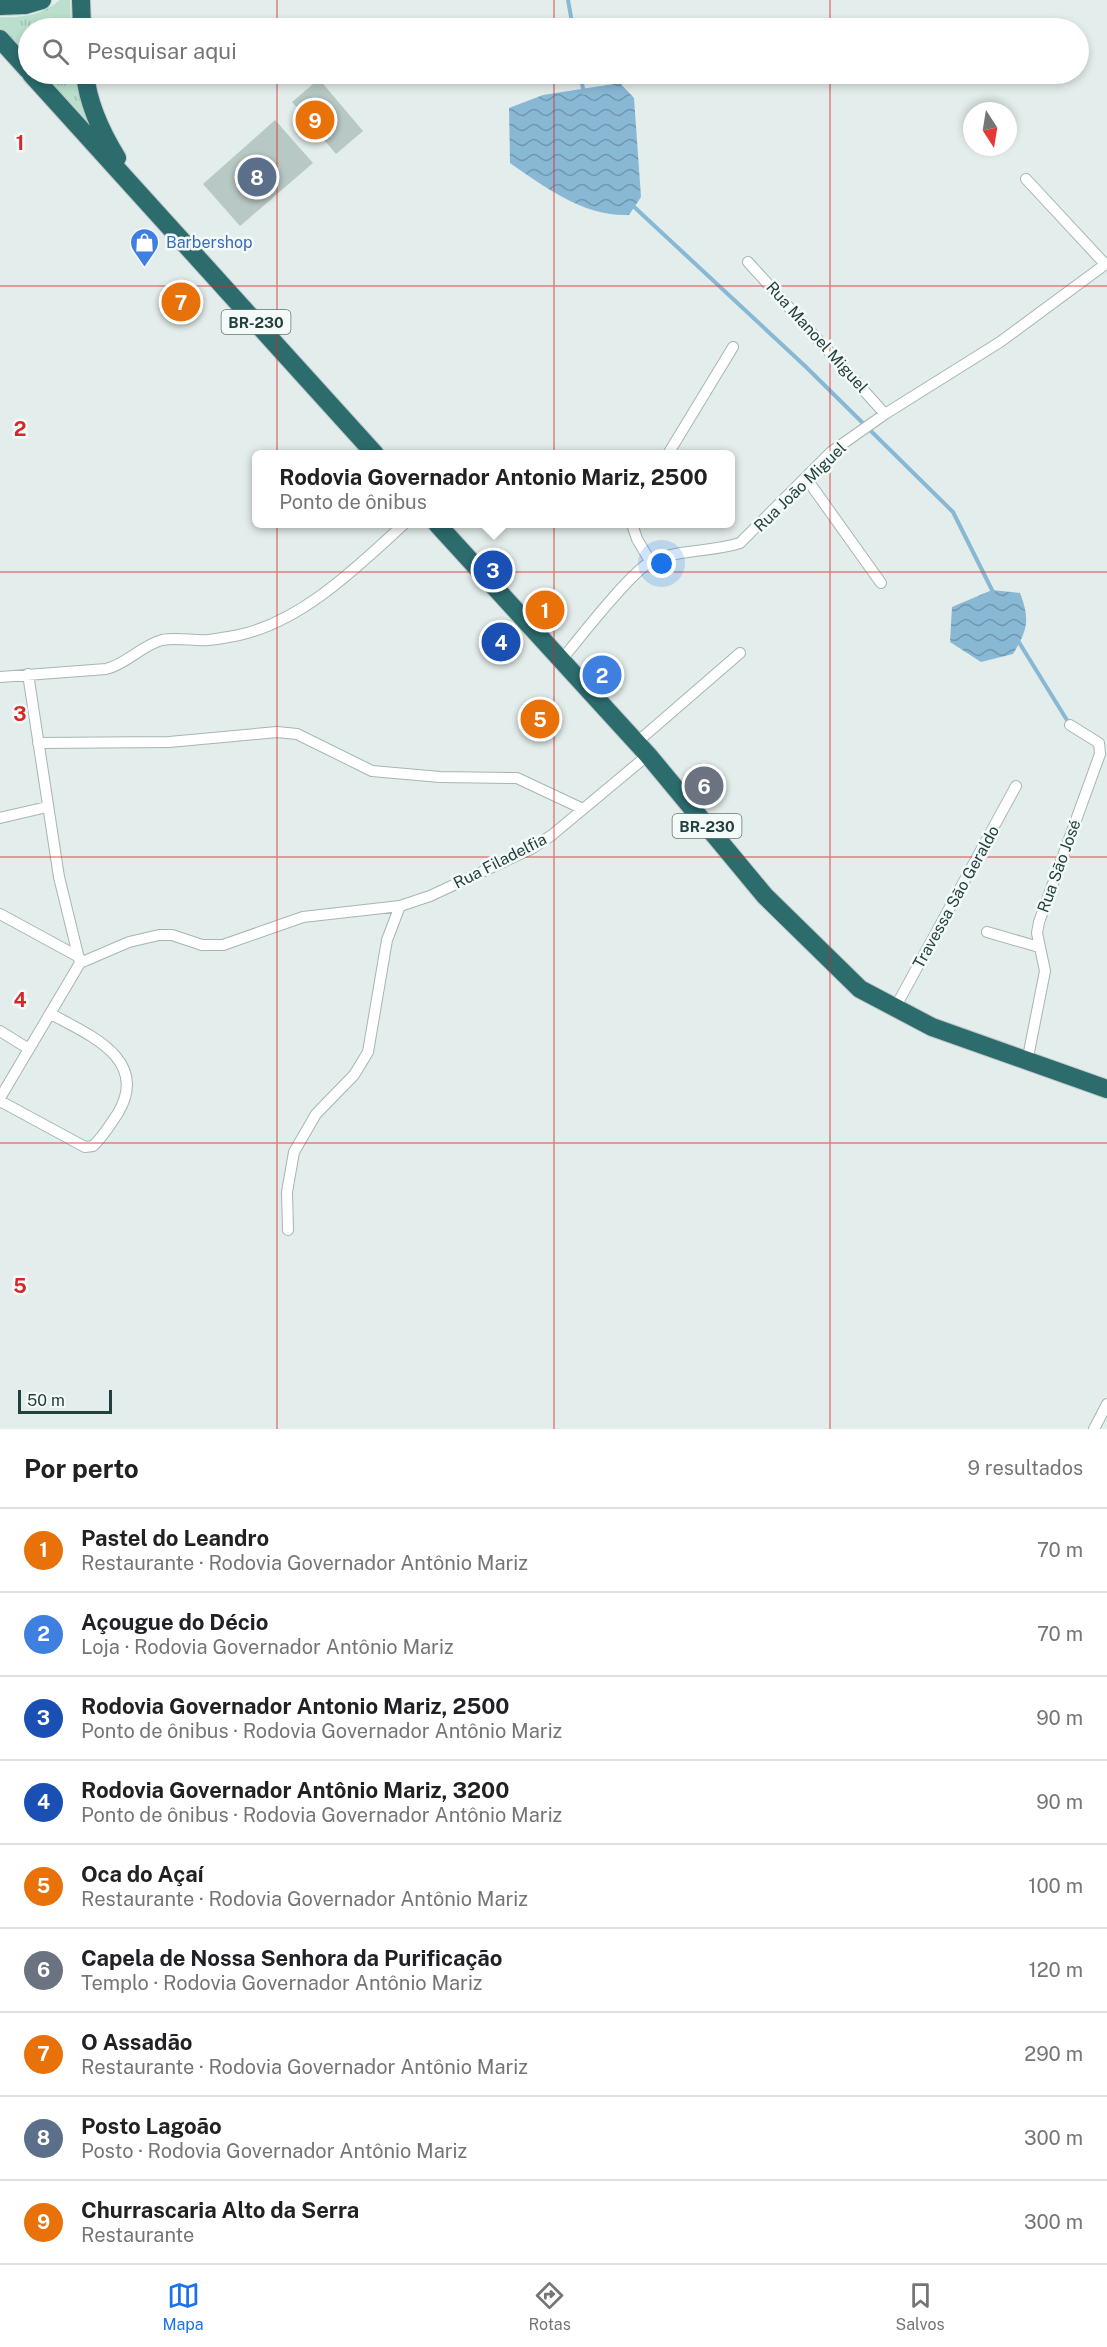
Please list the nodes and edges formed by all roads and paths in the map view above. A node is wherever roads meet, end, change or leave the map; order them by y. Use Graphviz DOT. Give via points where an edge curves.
graph roads {
  1 [pos="42,0"];
  2 [pos="81,0"];
  3 [pos="0,6"];
  4 [pos="82,18"];
  5 [pos="0,39"];
  6 [pos="18,59"];
  7 [pos="41,84"];
  8 [pos="87,84"];
  9 [pos="1026,179"];
  10 [pos="138,189"];
  11 [pos="748,262"];
  12 [pos="1106,264"];
  13 [pos="733,346"];
  14 [pos="885,414"];
  15 [pos="371,450"];
  16 [pos="670,450"];
  17 [pos="806,478"];
  18 [pos="399,528"];
  19 [pos="441,528"];
  20 [pos="633,528"];
  21 [pos="650,561"];
  22 [pos="881,583"];
  23 [pos="740,652"];
  24 [pos="560,662"];
  25 [pos="28,674"];
  26 [pos="0,677"];
  27 [pos="1070,726"];
  28 [pos="38,743"];
  29 [pos="642,749"];
  30 [pos="1016,786"];
  31 [pos="47,807"];
  32 [pos="583,809"];
  33 [pos="0,818"];
  34 [pos="400,906"];
  35 [pos="0,914"];
  36 [pos="987,932"];
  37 [pos="1039,947"];
  38 [pos="80,960"];
  39 [pos="895,1008"];
  40 [pos="51,1014"];
  41 [pos="0,1031"];
  42 [pos="29,1049"];
  43 [pos="1027,1062"];
  44 [pos="1107,1089"];
  45 [pos="0,1099"];
  46 [pos="288,1230"];
  47 [pos="1107,1404"];
  48 [pos="1094,1429"];
  1 -- 3 [label="highway"];
  2 -- 4 [label="highway"];
  5 -- 6 [label="highway, BR-230"];
  7 -- 10 [label="highway, BR-230"];
  8 -- 10 [label="highway, BR-230" via="103,135"];
  9 -- 12 [label="street"];
  10 -- 15 [label="highway, BR-230"];
  11 -- 14 [label="street, Rua Manoel Miguel"];
  12 -- 14 [label="street, Rua João Miguel" via="1000,342"];
  13 -- 16 [label="street"];
  14 -- 17 [label="street, Rua João Miguel" via="831,452"];
  17 -- 21 [label="street, Rua João Miguel" via="740,543 678,552"];
  17 -- 22 [label="street"];
  18 -- 25 [label="street" via="317,596 260,629 209,640 159,641 106,669"];
  19 -- 24 [label="highway, BR-230"];
  20 -- 21 [label="street"];
  21 -- 24 [label="street, Rua João Miguel"];
  23 -- 29 [label="street, Rua Filadelfia"];
  24 -- 29 [label="highway, BR-230"];
  25 -- 26 [label="street"];
  25 -- 28 [label="street"];
  27 -- 37 [label="street, Rua São José" via="1099,743 1100,754 1043,906 1037,933"];
  28 -- 31 [label="street"];
  28 -- 32 [label="street" via="169,742 277,732 297,734 372,771 517,778"];
  29 -- 32 [label="street, Rua Filadelfia"];
  29 -- 39 [label="highway, BR-230" via="765,896 801,933 860,989"];
  30 -- 39 [label="street, Travessa São Geraldo"];
  31 -- 33 [label="street"];
  31 -- 38 [label="street" via="59,877"];
  32 -- 34 [label="street, Rua Filadelfia" via="531,849"];
  34 -- 38 [label="street, Rua Filadelfia" via="303,917 215,946 159,935"];
  34 -- 46 [label="street" via="387,939 368,1052 354,1075 316,1114 294,1152 287,1192"];
  35 -- 38 [label="street"];
  36 -- 37 [label="street"];
  37 -- 43 [label="street, Rua São José" via="1045,970"];
  38 -- 40 [label="street"];
  39 -- 43 [label="highway, BR-230" via="932,1027"];
  40 -- 42 [label="street"];
  40 -- 45 [label="street" via="113,1052 127,1080 125,1101 100,1140 85,1147"];
  41 -- 42 [label="street"];
  42 -- 45 [label="street"];
  43 -- 44 [label="highway, BR-230"];
  47 -- 48 [label="street"];
}
